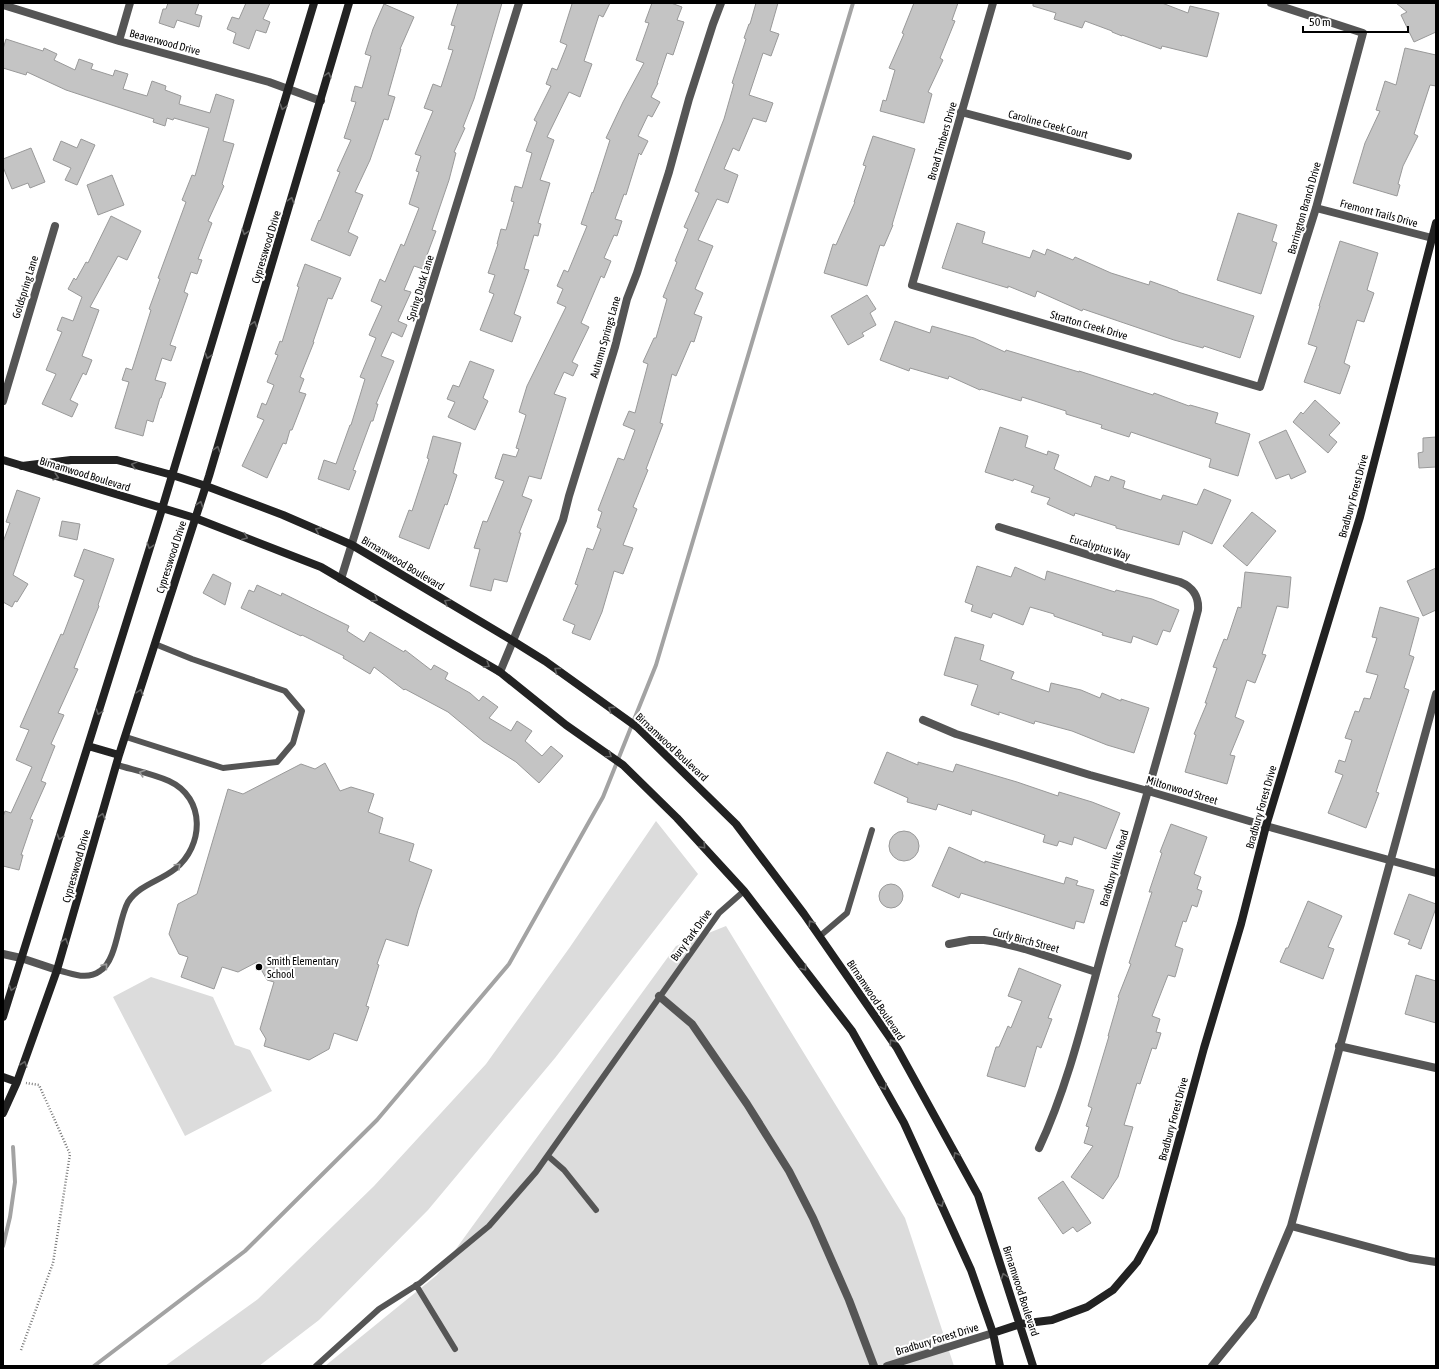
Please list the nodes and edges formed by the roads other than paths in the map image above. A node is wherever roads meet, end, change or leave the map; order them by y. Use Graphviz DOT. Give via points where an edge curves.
graph roads {
  1 [pos="130,3"];
  2 [pos="314,3"];
  3 [pos="349,3"];
  4 [pos="519,3"];
  5 [pos="721,3"];
  6 [pos="993,3"];
  7 [pos="1271,3"];
  8 [pos="3,5"];
  9 [pos="119,41"];
  10 [pos="288,90"];
  11 [pos="321,101"];
  12 [pos="961,112"];
  13 [pos="1128,156"];
  14 [pos="1316,208"];
  15 [pos="1436,223"];
  16 [pos="55,226"];
  17 [pos="1434,238"];
  18 [pos="912,285"];
  19 [pos="1260,387"];
  20 [pos="3,401"];
  21 [pos="3,460"];
  22 [pos="22,466"];
  23 [pos="172,475"];
  24 [pos="206,486"];
  25 [pos="162,509"];
  26 [pos="195,518"];
  27 [pos="999,527"];
  28 [pos="352,545"];
  29 [pos="341,579"];
  30 [pos="1194,591"];
  31 [pos="513,641"];
  32 [pos="155,644"];
  33 [pos="500,672"];
  34 [pos="1436,694"];
  35 [pos="923,720"];
  36 [pos="126,737"];
  37 [pos="88,746"];
  38 [pos="119,755"];
  39 [pos="117,765"];
  40 [pos="1148,791"];
  41 [pos="1266,826"];
  42 [pos="872,830"];
  43 [pos="1391,860"];
  44 [pos="1436,873"];
  45 [pos="744,890"];
  46 [pos="820,936"];
  47 [pos="949,944"];
  48 [pos="3,954"];
  49 [pos="21,958"];
  50 [pos="57,970"];
  51 [pos="1096,972"];
  52 [pos="659,996"];
  53 [pos="3,1017"];
  54 [pos="1339,1046"];
  55 [pos="1436,1068"];
  56 [pos="3,1077"];
  57 [pos="18,1082"];
  58 [pos="3,1113"];
  59 [pos="1039,1148"];
  60 [pos="548,1156"];
  61 [pos="596,1210"];
  62 [pos="1291,1226"];
  63 [pos="1436,1262"];
  64 [pos="416,1285"];
  65 [pos="1020,1324"];
  66 [pos="993,1333"];
  67 [pos="455,1349"];
  68 [pos="316,1366"];
  69 [pos="874,1366"];
  70 [pos="887,1366"];
  71 [pos="1000,1366"];
  72 [pos="1033,1366"];
  73 [pos="1212,1366"];
  1 -- 9 [label="street"];
  2 -- 10 [label="street, Cypresswood Drive"];
  11 -- 3 [label="street, Cypresswood Drive, one-way"];
  4 -- 28 [label="street, Spring Dusk Lane"];
  5 -- 31 [label="street, Autumn Springs Lane" via="689,99 637,273 626,299 615,347 563,520"];
  6 -- 12 [label="street, Broad Timbers Drive"];
  7 -- 14 [label="street, Barrington Branch Drive" via="1364,33"];
  8 -- 9 [label="street, Beaverwood Drive"];
  9 -- 10 [label="street, Beaverwood Drive" via="269,82"];
  10 -- 11 [label="street, Beaverwood Drive"];
  10 -- 23 [label="street, Cypresswood Drive, one-way"];
  24 -- 11 [label="street, Cypresswood Drive, one-way"];
  12 -- 13 [label="street, Caroline Creek Court"];
  12 -- 18 [label="street, Broad Timbers Drive"];
  14 -- 17 [label="street, Fremont Trails Drive"];
  14 -- 19 [label="street, Barrington Branch Drive"];
  15 -- 17 [label="street, Bradbury Forest Drive"];
  16 -- 20 [label="street, Goldspring Lane"];
  17 -- 41 [label="street, Bradbury Forest Drive" via="1360,517"];
  18 -- 19 [label="street, Stratton Creek Drive"];
  21 -- 22 [label="street, Birnamwood Boulevard"];
  23 -- 22 [label="street, Birnamwood Boulevard, one-way" via="117,460 71,460"];
  22 -- 25 [label="street, Birnamwood Boulevard, one-way"];
  23 -- 24 [label="street, Birnamwood Boulevard"];
  23 -- 25 [label="street, Cypresswood Drive"];
  26 -- 24 [label="street, Cypresswood Drive, one-way"];
  28 -- 24 [label="street, Birnamwood Boulevard, one-way"];
  25 -- 26 [label="street, Birnamwood Boulevard"];
  25 -- 37 [label="street, Cypresswood Drive, one-way"];
  26 -- 29 [label="street, Birnamwood Boulevard, one-way" via="321,567"];
  26 -- 32 [label="street, Cypresswood Drive"];
  27 -- 30 [label="street, Eucalyptus Way" via="1180,582"];
  28 -- 29 [label="street, Spring Dusk Lane"];
  31 -- 28 [label="street, Birnamwood Boulevard, one-way"];
  29 -- 33 [label="street, Birnamwood Boulevard, one-way"];
  30 -- 40 [label="street, Bradbury Hills Road" via="1199,602 1198,610"];
  31 -- 33 [label="street, Autumn Springs Lane"];
  46 -- 31 [label="street, Birnamwood Boulevard, one-way" via="736,824 637,727"];
  36 -- 32 [label="street, Cypresswood Drive, one-way"];
  32 -- 36 [label="lane" via="285,691 302,711 293,743 277,762 223,768"];
  33 -- 45 [label="street, Birnamwood Boulevard, one-way" via="566,725 623,765"];
  34 -- 43 [label="street"];
  35 -- 40 [label="street, Miltonwood Street" via="956,734"];
  36 -- 38 [label="street, Cypresswood Drive"];
  37 -- 38 [label="street"];
  37 -- 49 [label="street, Cypresswood Drive, one-way"];
  38 -- 39 [label="street, Cypresswood Drive"];
  50 -- 39 [label="street, Cypresswood Drive, one-way"];
  50 -- 39 [label="lane, one-way" via="86,977 104,969 111,958 128,902 139,890 174,870 194,844 197,819 194,807 181,790 170,782"];
  40 -- 41 [label="street, Miltonwood Street"];
  40 -- 51 [label="street, Bradbury Hills Road"];
  41 -- 43 [label="street, Miltonwood Street"];
  41 -- 65 [label="street, Bradbury Forest Drive" via="1154,1232 1137,1262 1114,1290 1087,1307 1052,1320"];
  42 -- 46 [label="lane" via="847,913"];
  43 -- 44 [label="street, Miltonwood Street"];
  43 -- 54 [label="street"];
  45 -- 52 [label="lane, Bury Park Drive" via="719,913"];
  45 -- 66 [label="street, Birnamwood Boulevard, one-way" via="856,1037 904,1123 971,1270"];
  65 -- 46 [label="street, Birnamwood Boulevard, one-way" via="978,1195 897,1048"];
  47 -- 51 [label="street, Curly Birch Street" via="970,940 997,942"];
  48 -- 49 [label="street"];
  49 -- 50 [label="street"];
  49 -- 53 [label="street, Cypresswood Drive, one-way"];
  57 -- 50 [label="street, Cypresswood Drive, one-way"];
  51 -- 59 [label="street, Bradbury Hills Road" via="1056,1111"];
  52 -- 60 [label="lane, Bury Park Drive"];
  52 -- 69 [label="street" via="692,1024 789,1171 840,1280"];
  54 -- 55 [label="street"];
  54 -- 62 [label="street"];
  56 -- 57 [label="street"];
  57 -- 58 [label="street, Cypresswood Drive"];
  60 -- 61 [label="lane" via="564,1170"];
  60 -- 64 [label="lane, Bury Park Drive" via="489,1226"];
  62 -- 63 [label="street" via="1410,1258"];
  62 -- 73 [label="street" via="1253,1316"];
  64 -- 67 [label="lane"];
  64 -- 68 [label="lane, Bury Park Drive" via="380,1308"];
  65 -- 66 [label="street, Bradbury Forest Drive"];
  65 -- 72 [label="street, Birnamwood Boulevard"];
  66 -- 70 [label="street, Bradbury Forest Drive"];
  66 -- 71 [label="street, Birnamwood Boulevard"];
}
